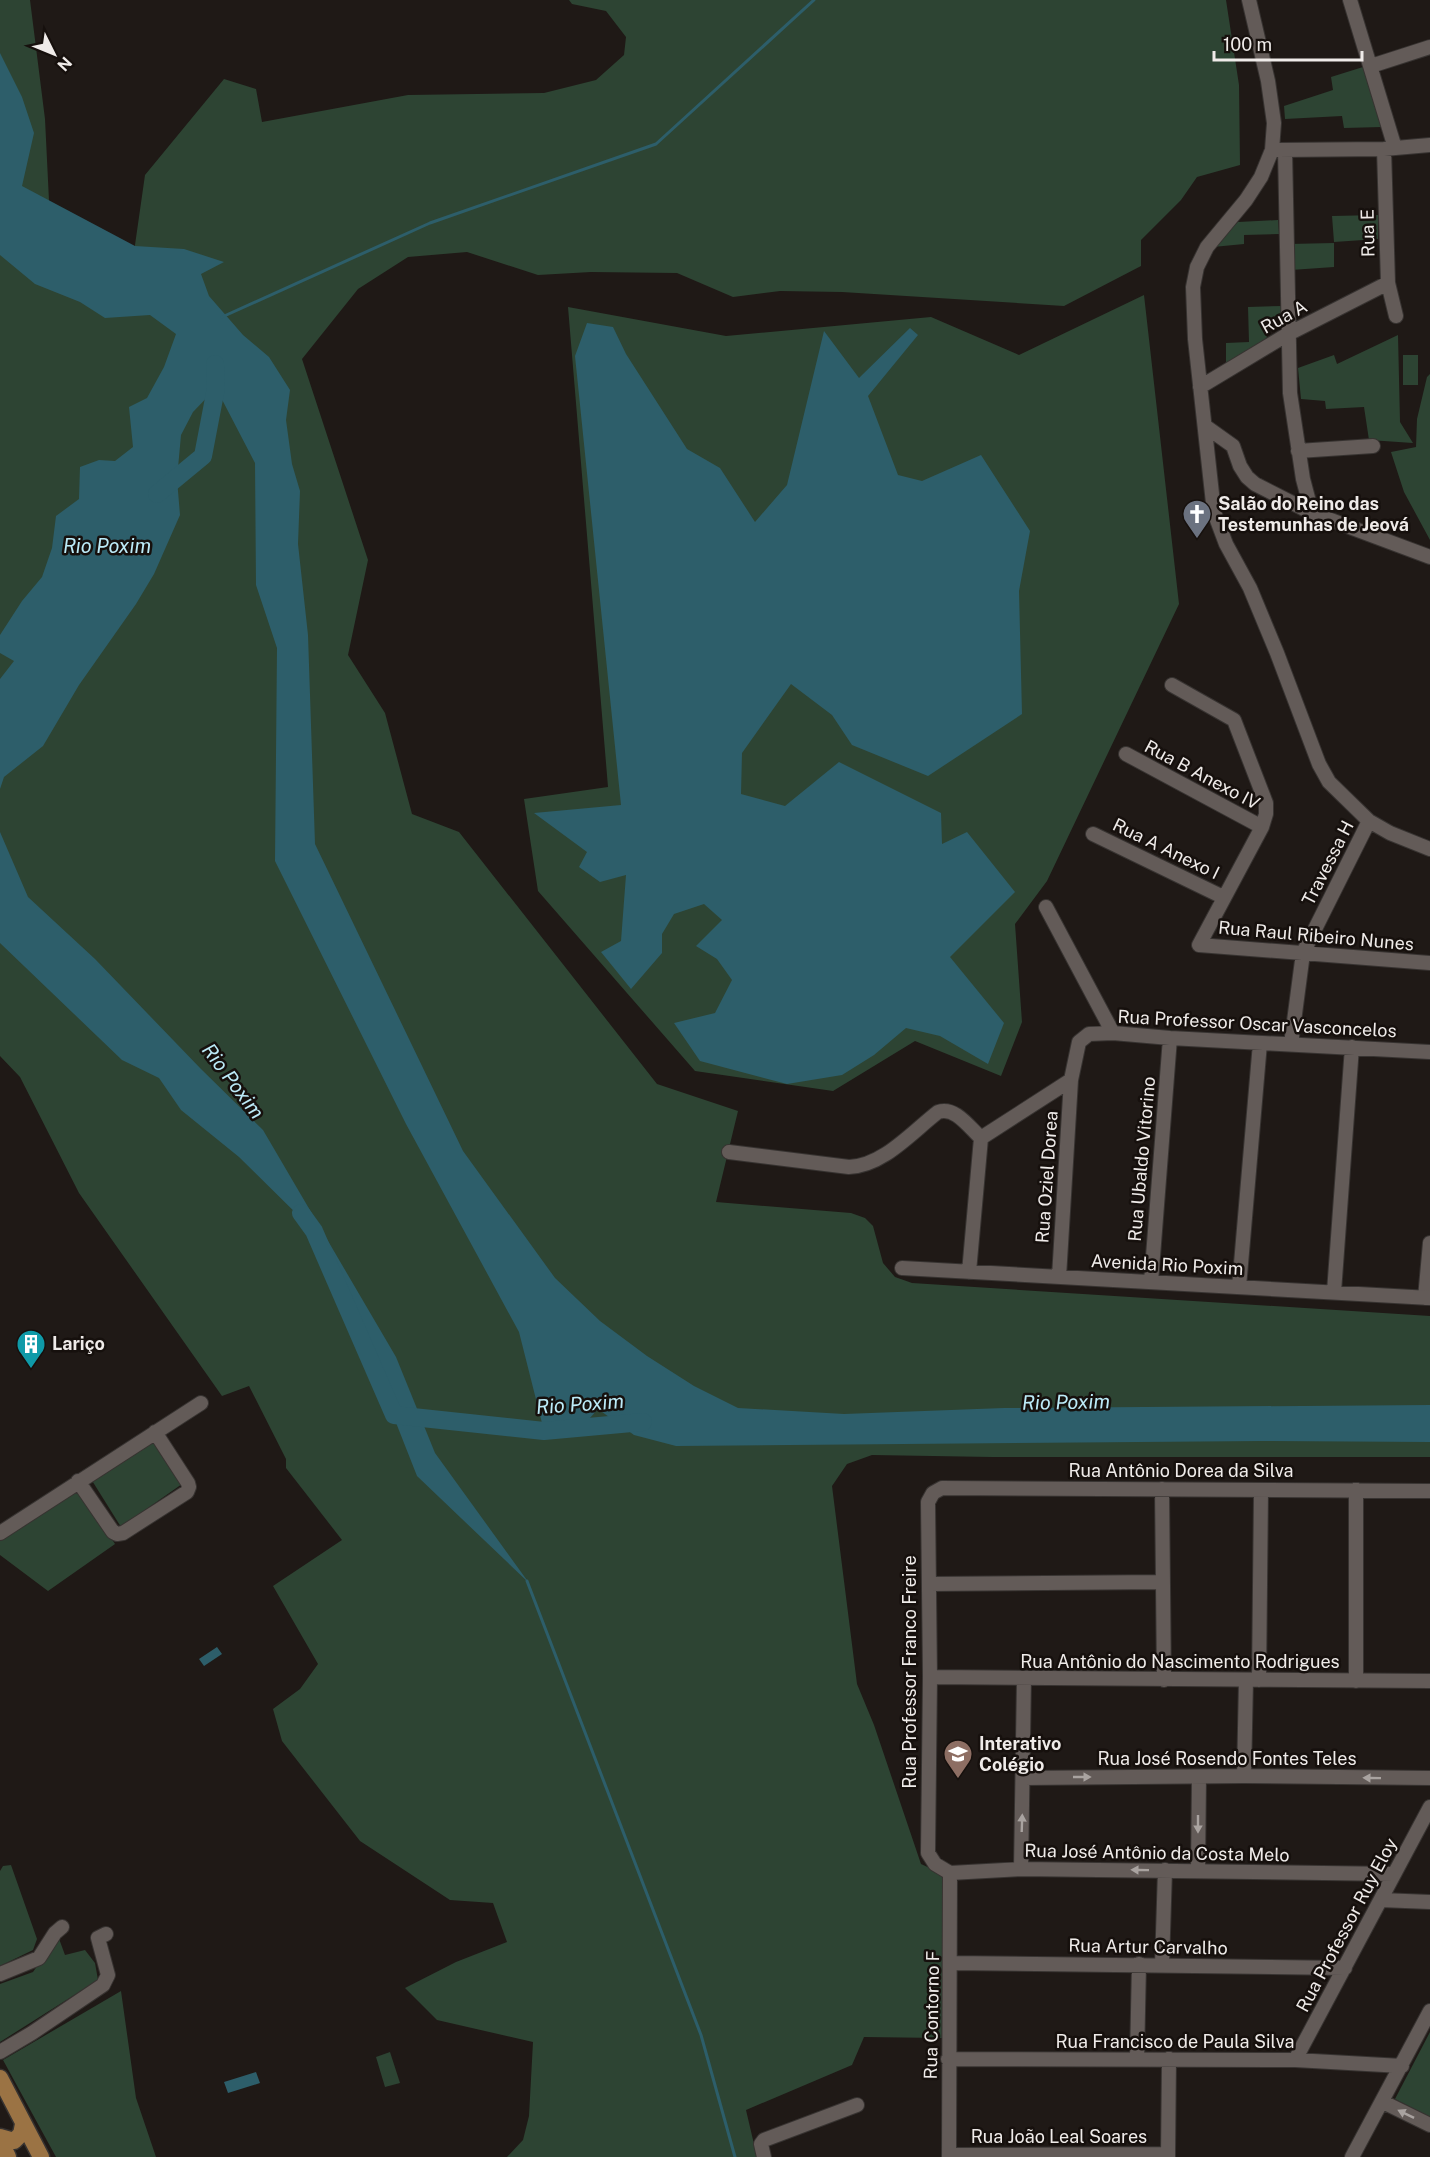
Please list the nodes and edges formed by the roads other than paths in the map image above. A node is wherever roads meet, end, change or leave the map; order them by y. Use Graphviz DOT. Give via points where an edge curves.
graph roads {
  1 [pos="1249,0"];
  2 [pos="1350,0"];
  3 [pos="1430,47"];
  4 [pos="1371,66"];
  5 [pos="1430,145"];
  6 [pos="1390,148"];
  7 [pos="1279,150"];
  8 [pos="1388,283"];
  9 [pos="1396,316"];
  10 [pos="1288,334"];
  11 [pos="1200,387"];
  12 [pos="1205,426"];
  13 [pos="1373,446"];
  14 [pos="1298,451"];
  15 [pos="1312,513"];
  16 [pos="1430,558"];
  17 [pos="1172,686"];
  18 [pos="1126,754"];
  19 [pos="1369,821"];
  20 [pos="1262,827"];
  21 [pos="1093,834"];
  22 [pos="1430,849"];
  23 [pos="1223,897"];
  24 [pos="1046,907"];
  25 [pos="1303,953"];
  26 [pos="1430,963"];
  27 [pos="1113,1033"];
  28 [pos="1083,1037"];
  29 [pos="1170,1038"];
  30 [pos="1260,1042"];
  31 [pos="1291,1044"];
  32 [pos="1352,1047"];
  33 [pos="1430,1052"];
  34 [pos="1071,1080"];
  35 [pos="981,1138"];
  36 [pos="729,1152"];
  37 [pos="1430,1243"];
  38 [pos="902,1268"];
  39 [pos="969,1272"];
  40 [pos="1059,1277"];
  41 [pos="1150,1282"];
  42 [pos="1239,1287"];
  43 [pos="1334,1292"];
  44 [pos="1428,1298"];
  45 [pos="201,1403"];
  46 [pos="155,1432"];
  47 [pos="78,1481"];
  48 [pos="1162,1489"];
  49 [pos="1356,1490"];
  50 [pos="1261,1491"];
  51 [pos="1430,1491"];
  52 [pos="933,1493"];
  53 [pos="0,1533"];
  54 [pos="1161,1582"];
  55 [pos="929,1584"];
  56 [pos="930,1677"];
  57 [pos="1024,1678"];
  58 [pos="1164,1680"];
  59 [pos="1252,1680"];
  60 [pos="1356,1681"];
  61 [pos="1430,1681"];
  62 [pos="1244,1776"];
  63 [pos="1199,1777"];
  64 [pos="1023,1778"];
  65 [pos="1430,1778"];
  66 [pos="1430,1807"];
  67 [pos="1021,1869"];
  68 [pos="1165,1870"];
  69 [pos="1198,1871"];
  70 [pos="950,1873"];
  71 [pos="1394,1874"];
  72 [pos="1381,1900"];
  73 [pos="1430,1902"];
  74 [pos="62,1927"];
  75 [pos="106,1934"];
  76 [pos="951,1963"];
  77 [pos="1139,1964"];
  78 [pos="1162,1965"];
  79 [pos="1345,1968"];
  80 [pos="0,1974"];
  81 [pos="1430,2011"];
  82 [pos="0,2052"];
  83 [pos="1137,2059"];
  84 [pos="1169,2059"];
  85 [pos="948,2060"];
  86 [pos="1295,2060"];
  87 [pos="1402,2066"];
  88 [pos="0,2078"];
  89 [pos="1383,2102"];
  90 [pos="857,2105"];
  91 [pos="23,2124"];
  92 [pos="1430,2125"];
  93 [pos="0,2138"];
  94 [pos="1168,2155"];
  95 [pos="950,2156"];
  96 [pos="8,2157"];
  97 [pos="29,2157"];
  98 [pos="41,2157"];
  99 [pos="764,2157"];
  100 [pos="1352,2157"];
  1 -- 7 [label="street"];
  2 -- 4 [label="street, Rua E"];
  3 -- 4 [label="street"];
  4 -- 6 [label="street, Rua E"];
  5 -- 6 [label="street"];
  6 -- 7 [label="street"];
  6 -- 8 [label="street, Rua E"];
  7 -- 10 [label="street"];
  7 -- 11 [label="street" via="1246,200 1207,247 1197,267 1193,287"];
  8 -- 9 [label="street, Rua E"];
  8 -- 10 [label="street, Rua A"];
  10 -- 11 [label="street, Rua A"];
  10 -- 14 [label="street" via="1290,393"];
  11 -- 12 [label="street"];
  12 -- 15 [label="street" via="1233,446 1247,477"];
  12 -- 19 [label="street" via="1215,512 1226,544 1278,653 1319,764 1329,782"];
  13 -- 14 [label="street"];
  14 -- 15 [label="street"];
  15 -- 16 [label="street"];
  17 -- 20 [label="street" via="1234,720 1263,792 1266,814"];
  18 -- 20 [label="street, Rua B Anexo IV"];
  19 -- 22 [label="street" via="1390,834"];
  19 -- 25 [label="street, Travessa H"];
  20 -- 23 [label="street"];
  21 -- 23 [label="street, Rua A Anexo I"];
  23 -- 25 [label="street, Rua Raul Ribeiro Nunes" via="1199,945"];
  24 -- 27 [label="street"];
  25 -- 26 [label="street, Rua Raul Ribeiro Nunes"];
  25 -- 31 [label="street, Travessa H"];
  27 -- 28 [label="street, Rua Professor Oscar Vasconcelos"];
  27 -- 29 [label="street, Rua Professor Oscar Vasconcelos"];
  28 -- 34 [label="street, Rua Oziel Dorea"];
  29 -- 30 [label="street, Rua Professor Oscar Vasconcelos"];
  29 -- 41 [label="street, Rua Ubaldo Vitorino"];
  30 -- 31 [label="street, Rua Professor Oscar Vasconcelos"];
  30 -- 42 [label="street"];
  31 -- 32 [label="street, Rua Professor Oscar Vasconcelos"];
  32 -- 33 [label="street, Rua Professor Oscar Vasconcelos"];
  32 -- 43 [label="street"];
  34 -- 35 [label="street"];
  34 -- 40 [label="street, Rua Oziel Dorea"];
  35 -- 36 [label="street" via="951,1112 942,1110 877,1161 859,1167"];
  35 -- 39 [label="street"];
  37 -- 44 [label="street"];
  38 -- 39 [label="street, Avenida Rio Poxim"];
  39 -- 40 [label="street, Avenida Rio Poxim"];
  40 -- 41 [label="street, Avenida Rio Poxim"];
  41 -- 42 [label="street, Avenida Rio Poxim"];
  42 -- 43 [label="street, Avenida Rio Poxim"];
  43 -- 44 [label="street, Avenida Rio Poxim"];
  45 -- 46 [label="street"];
  46 -- 47 [label="street"];
  46 -- 47 [label="street" via="189,1487 126,1538 113,1532"];
  47 -- 53 [label="street"];
  48 -- 50 [label="street, Rua Antônio Dorea da Silva"];
  48 -- 52 [label="street, Rua Antônio Dorea da Silva" via="942,1488"];
  48 -- 54 [label="street"];
  49 -- 50 [label="street, Rua Antônio Dorea da Silva"];
  49 -- 51 [label="street, Rua Antônio Dorea da Silva"];
  49 -- 60 [label="street"];
  50 -- 59 [label="street"];
  52 -- 55 [label="street, Rua Professor Franco Freire" via="928,1502"];
  54 -- 55 [label="street"];
  54 -- 58 [label="street"];
  55 -- 56 [label="street, Rua Professor Franco Freire"];
  56 -- 57 [label="street, Rua Antônio do Nascimento Rodrigues"];
  56 -- 70 [label="street, Rua Professor Franco Freire" via="928,1853 935,1864"];
  57 -- 58 [label="street, Rua Antônio do Nascimento Rodrigues"];
  57 -- 64 [label="street"];
  58 -- 59 [label="street, Rua Antônio do Nascimento Rodrigues"];
  59 -- 60 [label="street, Rua Antônio do Nascimento Rodrigues"];
  59 -- 62 [label="street"];
  60 -- 61 [label="street, Rua Antônio do Nascimento Rodrigues"];
  62 -- 63 [label="street, Rua José Rosendo Fontes Teles"];
  65 -- 62 [label="street, Rua José Rosendo Fontes Teles, one-way"];
  64 -- 63 [label="street, Rua José Rosendo Fontes Teles, one-way"];
  63 -- 69 [label="street, one-way"];
  67 -- 64 [label="street, one-way"];
  66 -- 71 [label="street, Rua Professor Ruy Eloy"];
  68 -- 67 [label="street, Rua José Antônio da Costa Melo, one-way"];
  67 -- 70 [label="street, Rua José Antônio da Costa Melo"];
  68 -- 69 [label="street, Rua José Antônio da Costa Melo"];
  68 -- 78 [label="street"];
  69 -- 71 [label="street, Rua José Antônio da Costa Melo"];
  70 -- 76 [label="street, Rua Contorno F"];
  71 -- 72 [label="street, Rua Professor Ruy Eloy"];
  72 -- 73 [label="street"];
  72 -- 79 [label="street, Rua Professor Ruy Eloy"];
  74 -- 80 [label="street" via="39,1958"];
  75 -- 82 [label="street" via="98,1938 108,1975 103,1985"];
  76 -- 77 [label="street, Rua Artur Carvalho"];
  76 -- 85 [label="street, Rua Contorno F"];
  77 -- 78 [label="street, Rua Artur Carvalho"];
  77 -- 83 [label="street"];
  78 -- 79 [label="street, Rua Artur Carvalho"];
  79 -- 86 [label="street, Rua Professor Ruy Eloy"];
  81 -- 87 [label="street"];
  83 -- 84 [label="street, Rua Francisco de Paula Silva"];
  83 -- 85 [label="street, Rua Francisco de Paula Silva"];
  84 -- 86 [label="street, Rua Francisco de Paula Silva"];
  84 -- 94 [label="street"];
  85 -- 95 [label="street, Rua Contorno F"];
  86 -- 87 [label="street, Rua Francisco de Paula Silva"];
  87 -- 89 [label="street"];
  88 -- 91 [label="main road"];
  92 -- 89 [label="street, one-way"];
  89 -- 100 [label="street"];
  90 -- 99 [label="street" via="762,2142"];
  91 -- 93 [label="main road" via="14,2141"];
  91 -- 98 [label="main road"];
  93 -- 96 [label="main road"];
  94 -- 95 [label="street, Rua João Leal Soares"];
  97 -- 98 [label="main road"];
}
